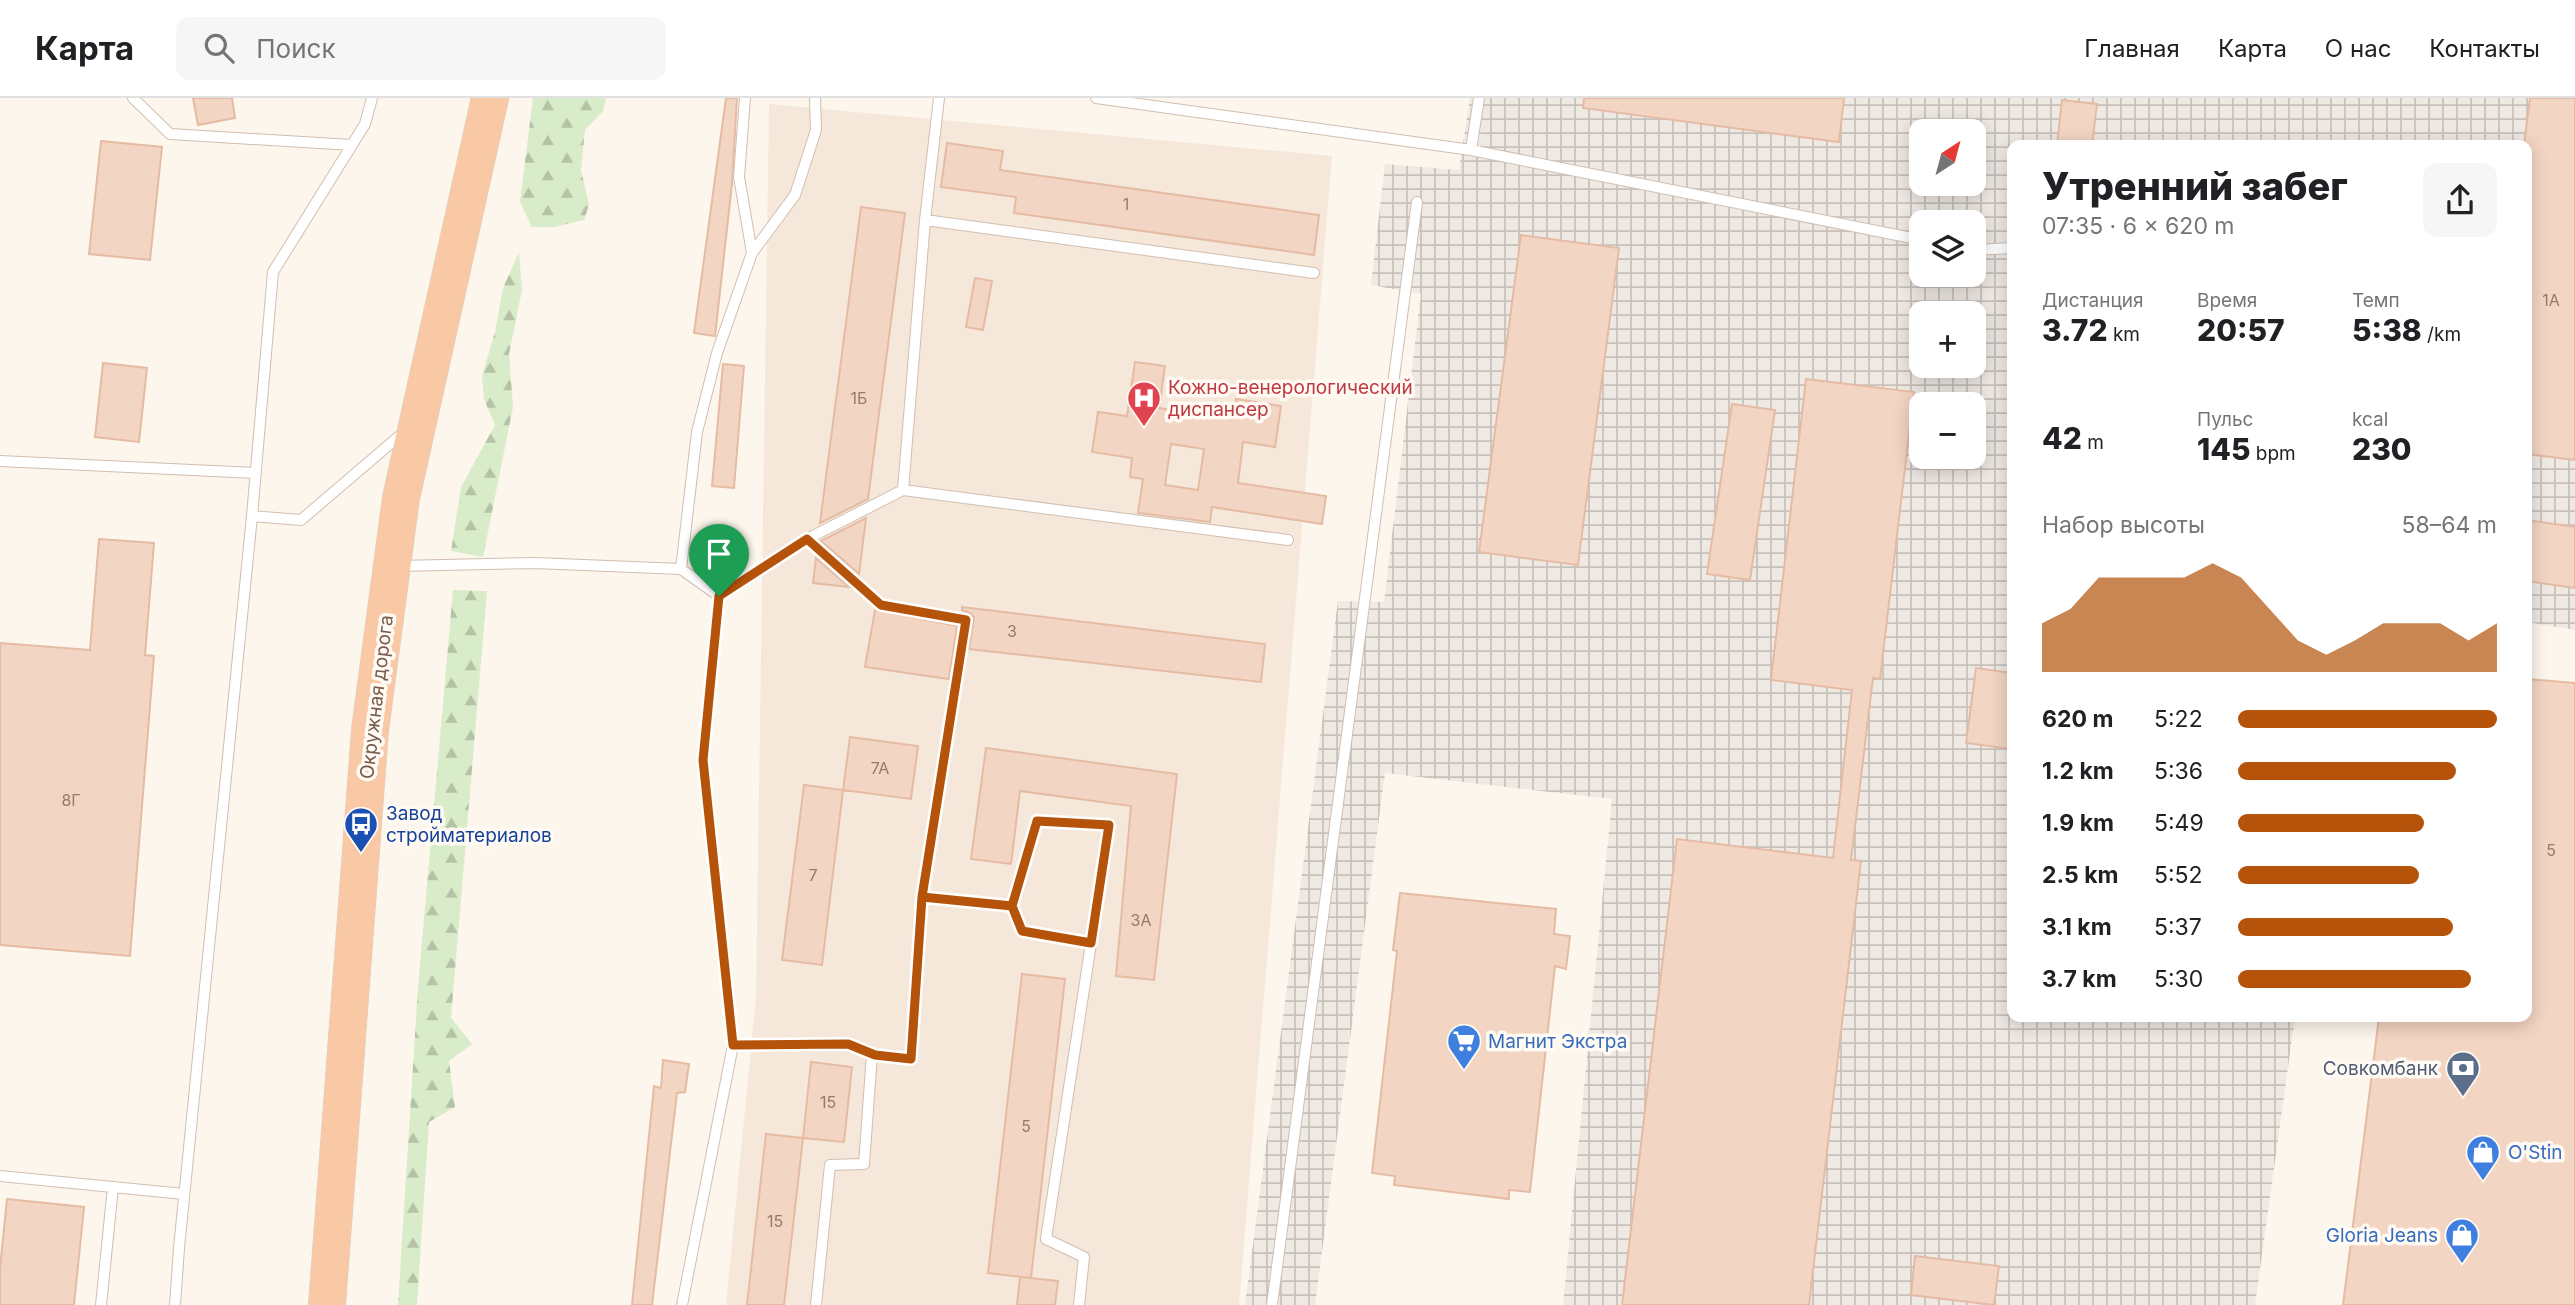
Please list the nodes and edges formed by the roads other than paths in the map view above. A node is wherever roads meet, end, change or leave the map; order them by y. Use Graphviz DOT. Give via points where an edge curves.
graph roads {
  1 [pos="133,98"];
  2 [pos="372,98"];
  3 [pos="490,98"];
  4 [pos="745,98"];
  5 [pos="816,98"];
  6 [pos="939,98"];
  7 [pos="1096,98"];
  8 [pos="1479,98"];
  9 [pos="352,145"];
  10 [pos="1471,150"];
  11 [pos="1417,202"];
  12 [pos="925,220"];
  13 [pos="1909,237"];
  14 [pos="2007,248"];
  15 [pos="1986,249"];
  16 [pos="752,253"];
  17 [pos="1314,273"];
  18 [pos="417,421"];
  19 [pos="0,461"];
  20 [pos="256,473"];
  21 [pos="903,490"];
  22 [pos="252,516"];
  23 [pos="807,539"];
  24 [pos="1288,540"];
  25 [pos="392,566"];
  26 [pos="681,569"];
  27 [pos="719,596"];
  28 [pos="922,897"];
  29 [pos="1012,906"];
  30 [pos="1091,943"];
  31 [pos="733,1045"];
  32 [pos="872,1054"];
  33 [pos="0,1176"];
  34 [pos="113,1187"];
  35 [pos="184,1194"];
  36 [pos="101,1305"];
  37 [pos="175,1305"];
  38 [pos="327,1305"];
  39 [pos="682,1305"];
  40 [pos="816,1305"];
  41 [pos="1079,1305"];
  42 [pos="1272,1305"];
  1 -- 9 [label="lane" via="170,134"];
  2 -- 9 [label="lane" via="365,124"];
  3 -- 18 [label="highway, Окружная дорога"];
  4 -- 16 [label="lane" via="739,177"];
  5 -- 16 [label="lane" via="816,130 795,195"];
  6 -- 12 [label="lane"];
  7 -- 10 [label="lane"];
  8 -- 10 [label="lane"];
  9 -- 20 [label="lane" via="273,272"];
  10 -- 13 [label="lane"];
  11 -- 42 [label="lane"];
  12 -- 17 [label="lane"];
  12 -- 21 [label="lane"];
  14 -- 15 [label="lane"];
  16 -- 26 [label="lane" via="717,353 697,432"];
  18 -- 22 [label="lane" via="301,520"];
  18 -- 25 [label="highway, Окружная дорога"];
  19 -- 20 [label="lane"];
  20 -- 22 [label="lane"];
  21 -- 23 [label="lane"];
  21 -- 24 [label="lane"];
  22 -- 35 [label="lane"];
  23 -- 27 [label="lane"];
  23 -- 28 [label="lane" via="881,605 966,620"];
  25 -- 26 [label="lane" via="536,563"];
  25 -- 38 [label="highway, Окружная дорога" via="370,730"];
  26 -- 27 [label="lane"];
  27 -- 31 [label="lane" via="703,760"];
  28 -- 29 [label="lane"];
  28 -- 32 [label="lane" via="911,1059"];
  29 -- 30 [label="lane" via="1022,931"];
  29 -- 30 [label="lane" via="1037,821 1109,825"];
  30 -- 41 [label="lane" via="1046,1239 1084,1257"];
  31 -- 32 [label="lane" via="848,1044"];
  31 -- 39 [label="lane"];
  32 -- 40 [label="lane" via="864,1164 830,1165"];
  33 -- 34 [label="lane"];
  34 -- 35 [label="lane"];
  34 -- 36 [label="lane"];
  35 -- 37 [label="lane"];
}
